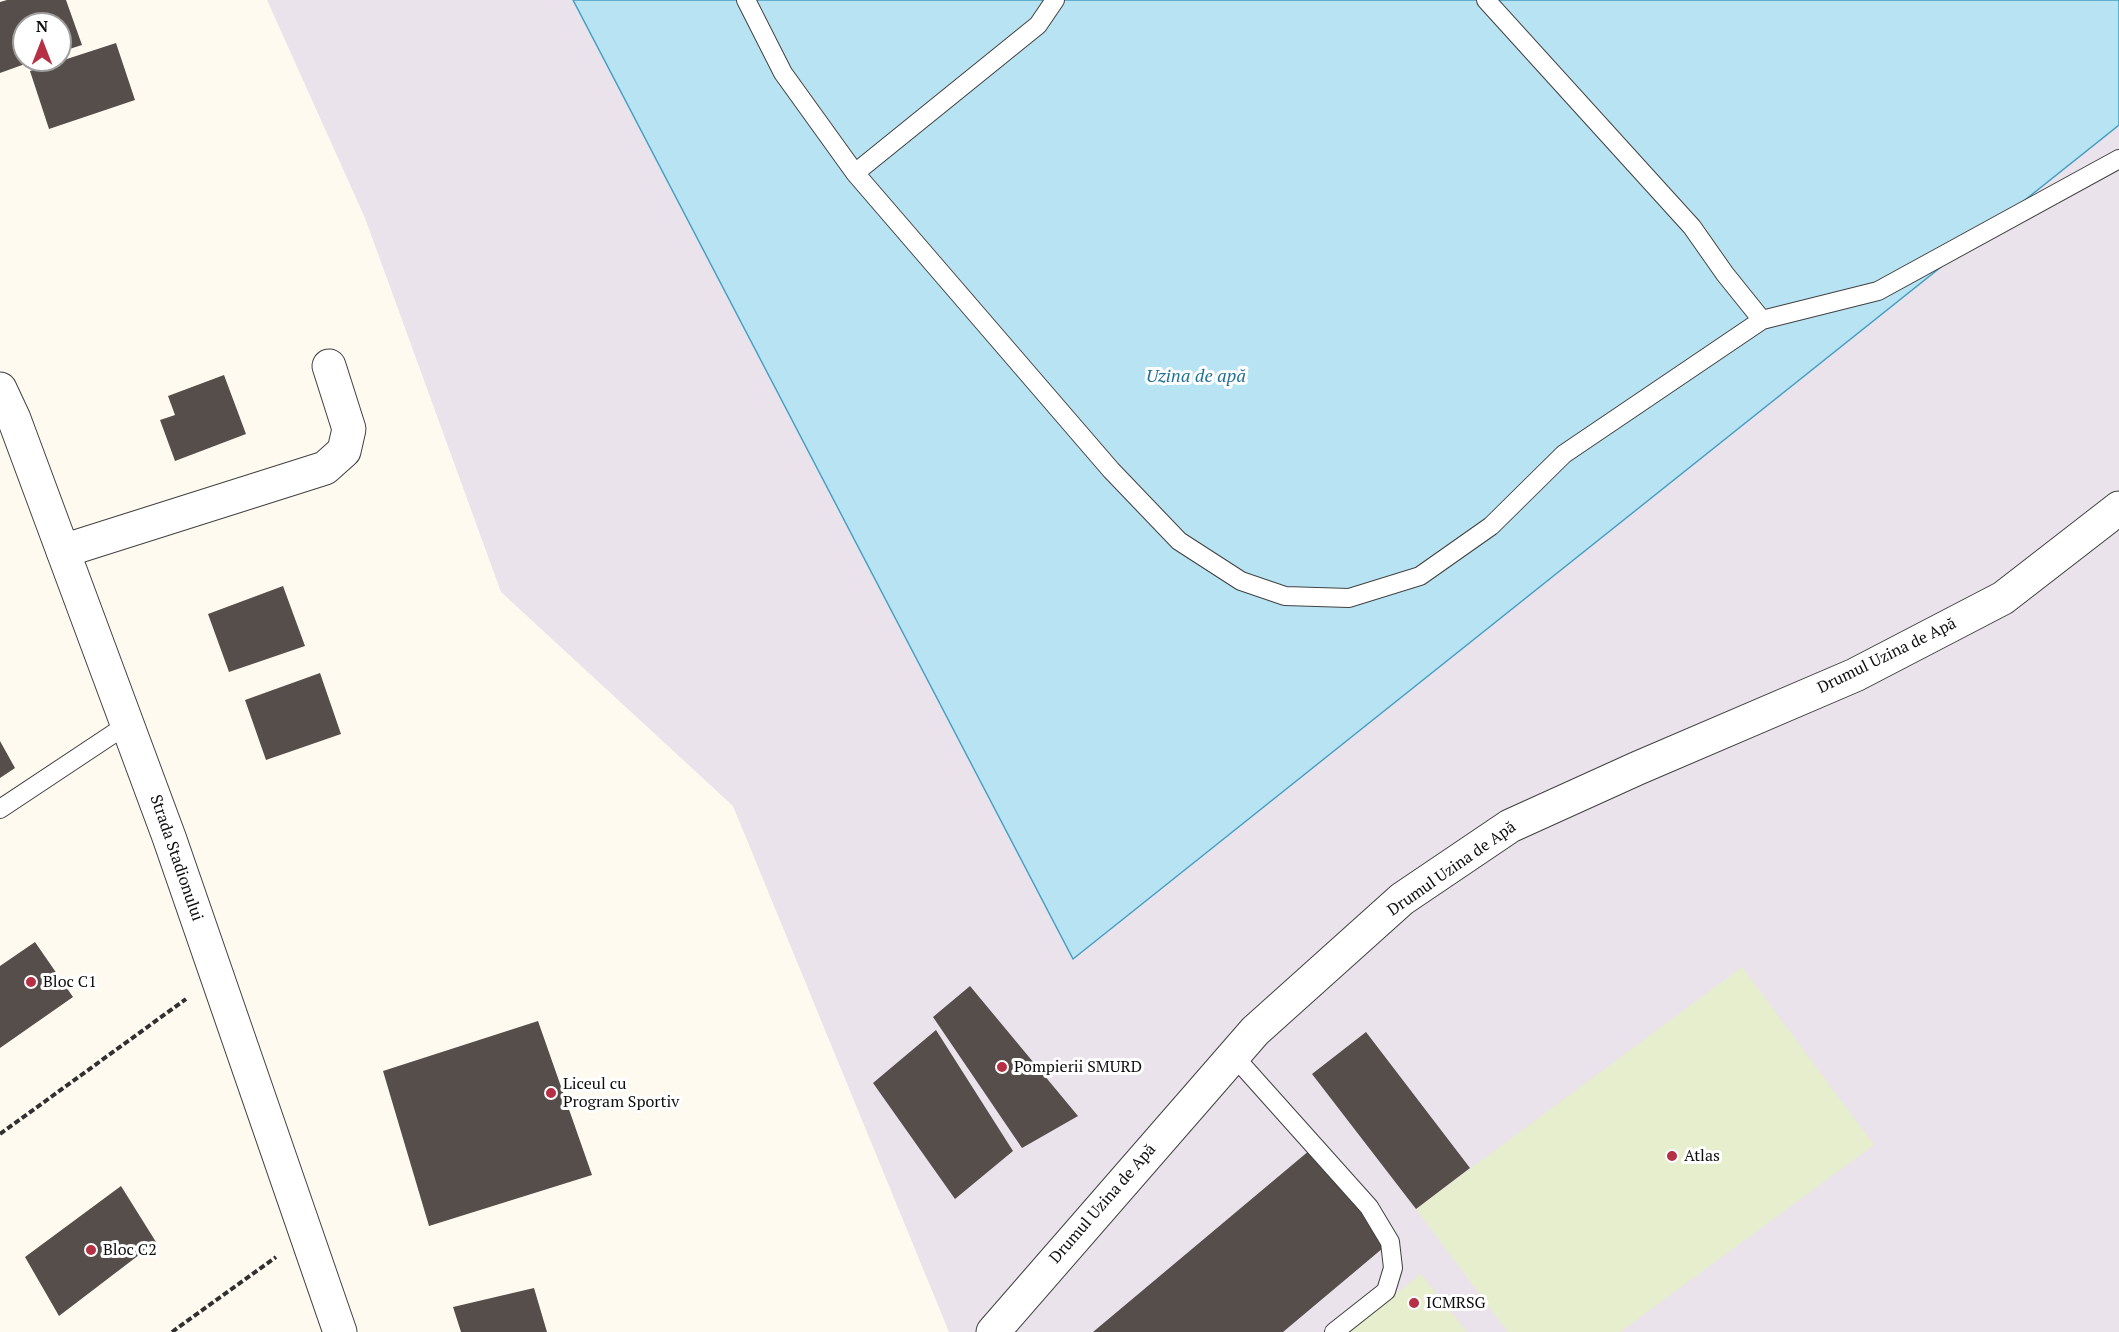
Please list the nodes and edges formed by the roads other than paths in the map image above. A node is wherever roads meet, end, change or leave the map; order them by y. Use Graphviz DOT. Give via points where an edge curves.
graph roads {
  1 [pos="746,0"];
  2 [pos="1055,0"];
  3 [pos="1486,0"];
  4 [pos="2119,159"];
  5 [pos="855,173"];
  6 [pos="1762,320"];
  7 [pos="330,366"];
  8 [pos="0,389"];
  9 [pos="2119,508"];
  10 [pos="63,551"];
  11 [pos="128,724"];
  12 [pos="0,809"];
  13 [pos="1233,1055"];
  14 [pos="340,1332"];
  15 [pos="993,1332"];
  16 [pos="1334,1332"];
  1 -- 5 [label="lane" via="783,73"];
  2 -- 5 [label="lane" via="1038,25"];
  3 -- 6 [label="lane" via="1692,227"];
  4 -- 6 [label="lane" via="1878,291"];
  5 -- 6 [label="lane" via="1111,470 1179,541 1241,581 1285,596 1350,598 1420,576 1491,526 1564,454"];
  7 -- 10 [label="street" via="349,429 344,450 325,468"];
  8 -- 10 [label="street, Strada Stadionului"];
  9 -- 13 [label="street, Drumul Uzina de Apă" via="2003,598 1876,664 1510,826 1402,900"];
  10 -- 11 [label="street, Strada Stadionului"];
  11 -- 12 [label="lane"];
  11 -- 14 [label="street, Strada Stadionului"];
  13 -- 15 [label="street, Drumul Uzina de Apă"];
  13 -- 16 [label="lane" via="1369,1207 1390,1242 1393,1268 1386,1291"];
}
